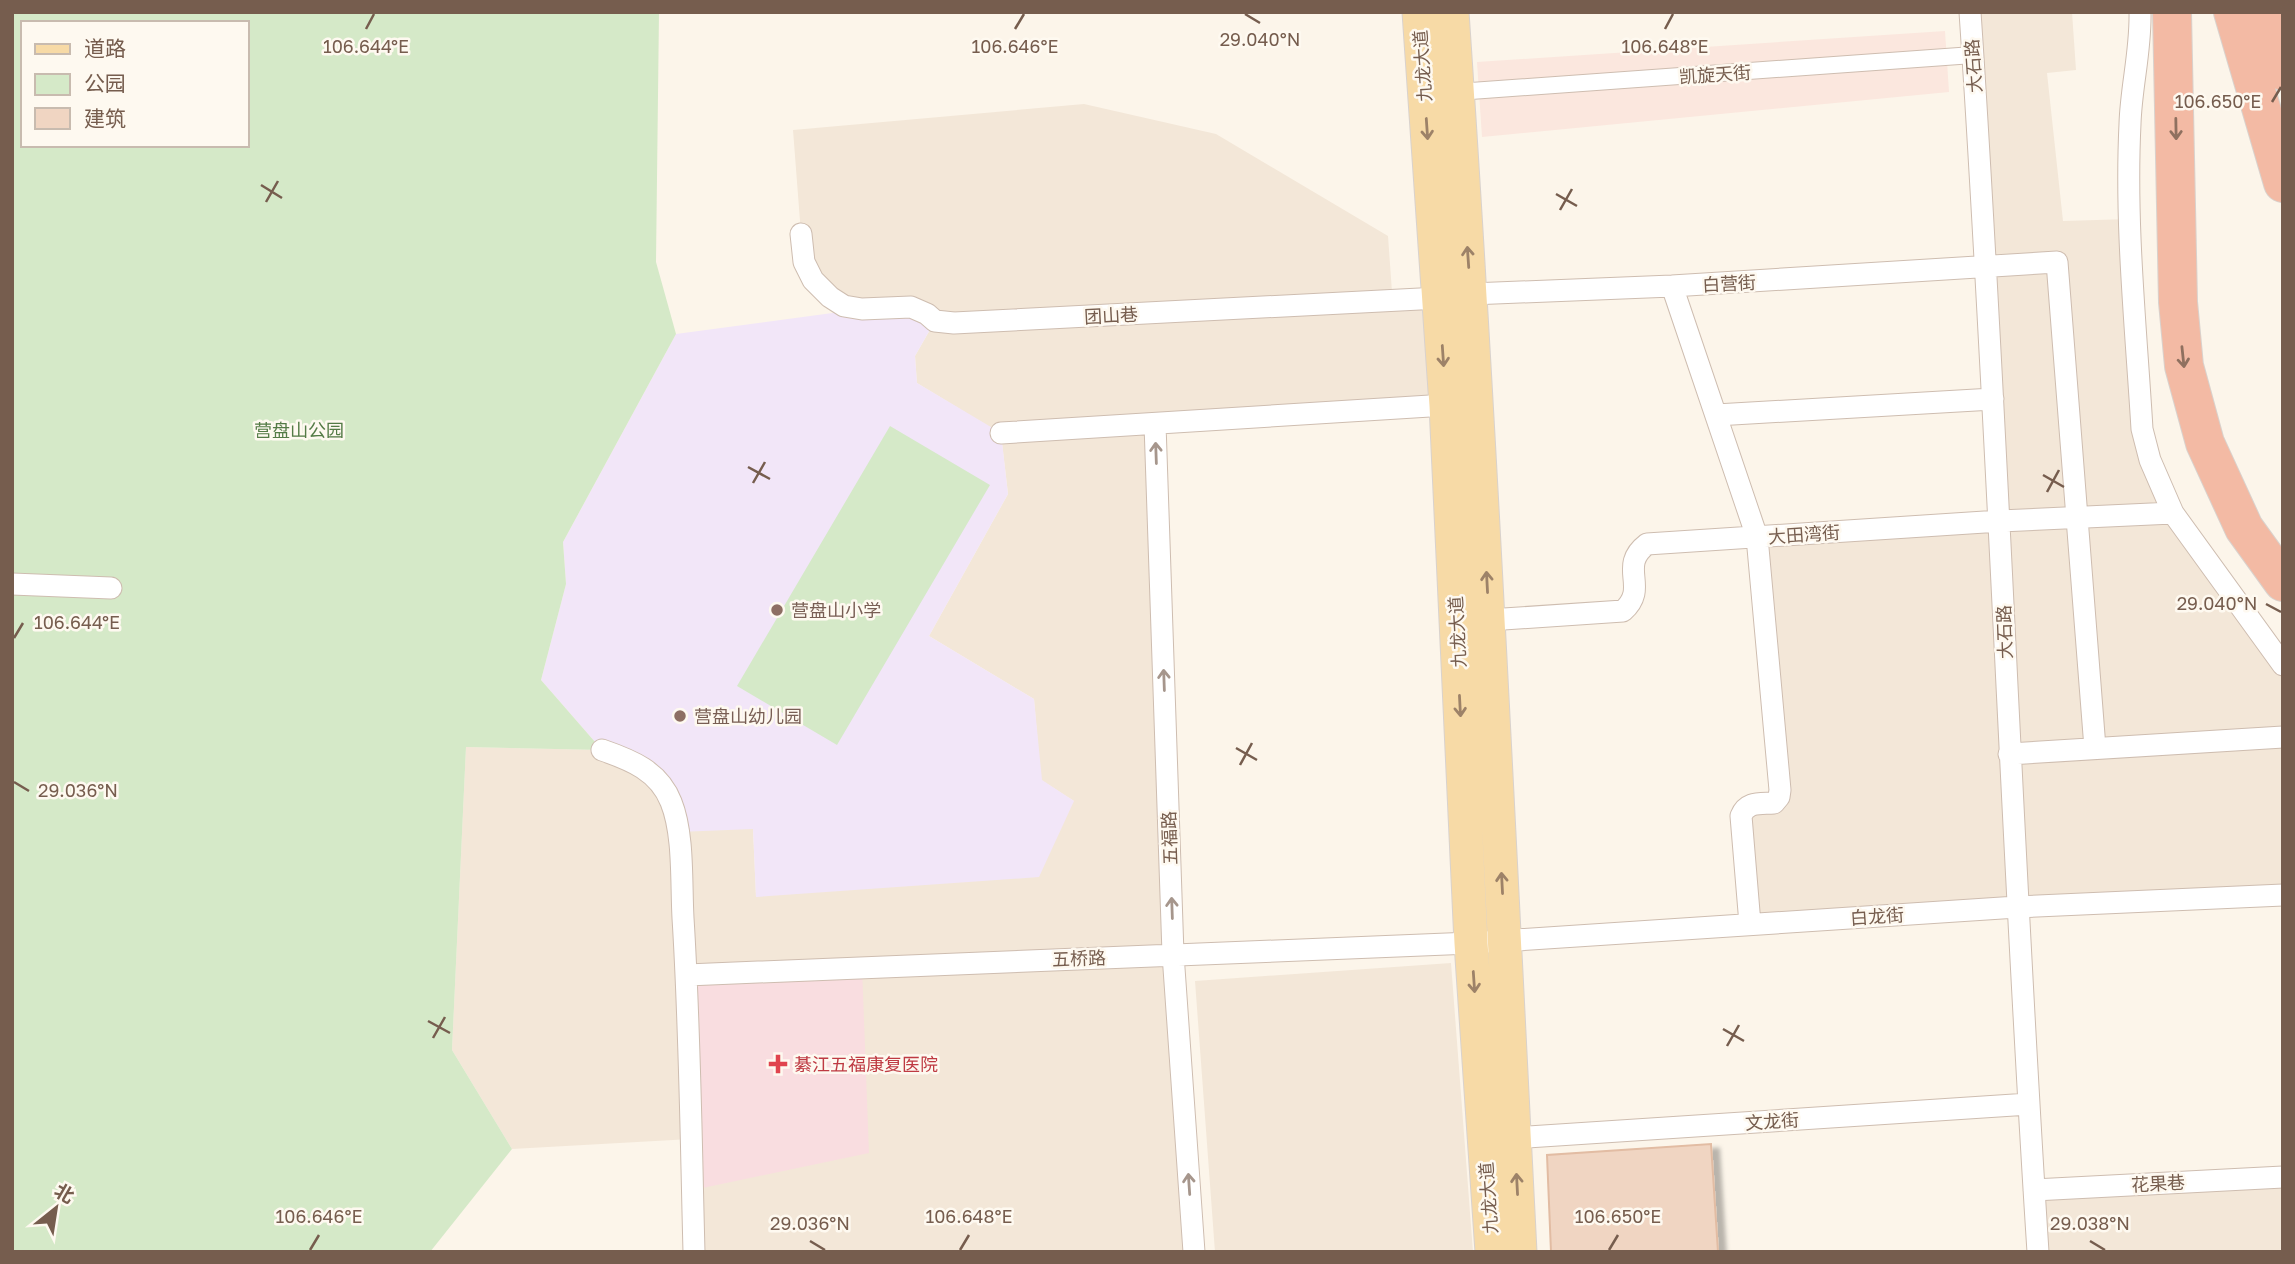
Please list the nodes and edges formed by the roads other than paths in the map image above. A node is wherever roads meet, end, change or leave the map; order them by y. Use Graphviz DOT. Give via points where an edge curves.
graph roads {
  1 [pos="1419,12"];
  2 [pos="1452,12"];
  3 [pos="1970,12"];
  4 [pos="2140,12"];
  5 [pos="2172,12"];
  6 [pos="2233,12"];
  7 [pos="2267,12"];
  8 [pos="1973,55"];
  9 [pos="2283,71"];
  10 [pos="1457,92"];
  11 [pos="2283,183"];
  12 [pos="801,234"];
  13 [pos="1986,268"];
  14 [pos="1672,286"];
  15 [pos="1455,296"];
  16 [pos="1993,399"];
  17 [pos="1446,405"];
  18 [pos="1716,415"];
  19 [pos="1154,424"];
  20 [pos="1001,433"];
  21 [pos="2173,513"];
  22 [pos="2077,518"];
  23 [pos="2000,521"];
  24 [pos="1757,537"];
  25 [pos="2283,582"];
  26 [pos="12,584"];
  27 [pos="111,589"];
  28 [pos="1489,620"];
  29 [pos="2283,665"];
  30 [pos="2283,737"];
  31 [pos="2095,748"];
  32 [pos="602,750"];
  33 [pos="2009,754"];
  34 [pos="2283,895"];
  35 [pos="2017,907"];
  36 [pos="1750,924"];
  37 [pos="1504,939"];
  38 [pos="1471,943"];
  39 [pos="1173,954"];
  40 [pos="687,975"];
  41 [pos="2029,1104"];
  42 [pos="1514,1138"];
  43 [pos="2283,1177"];
  44 [pos="2034,1190"];
  45 [pos="694,1252"];
  46 [pos="1194,1252"];
  47 [pos="1492,1252"];
  48 [pos="1520,1252"];
  49 [pos="2038,1252"];
  1 -- 15 [label="main road, 九龙大道, one-way"];
  2 -- 10 [label="main road, 九龙大道"];
  3 -- 8 [label="street, 大石路"];
  4 -- 21 [label="street" via="2130,122 2130,219 2142,429"];
  5 -- 25 [label="highway, one-way" via="2178,302 2184,366 2205,443 2244,528"];
  6 -- 11 [label="highway"];
  7 -- 9 [label="highway"];
  8 -- 10 [label="street, 凯旋天街"];
  8 -- 13 [label="street, 大石路"];
  15 -- 10 [label="main road, 九龙大道, one-way"];
  12 -- 15 [label="street, 团山巷" via="804,262 813,280 845,306 911,307 935,321 954,323"];
  13 -- 14 [label="street, 白营街"];
  13 -- 16 [label="street, 大石路"];
  13 -- 22 [label="street, 白营街" via="2057,262"];
  14 -- 15 [label="street, 白营街"];
  14 -- 18 [label="street"];
  15 -- 17 [label="main road, 九龙大道, one-way"];
  28 -- 15 [label="main road, 九龙大道, one-way"];
  16 -- 18 [label="street"];
  16 -- 23 [label="street, 大石路"];
  17 -- 19 [label="street"];
  17 -- 38 [label="main road, 九龙大道, one-way"];
  18 -- 24 [label="street"];
  19 -- 20 [label="street"];
  39 -- 19 [label="street, 五福路, one-way"];
  21 -- 22 [label="street, 大田湾街"];
  21 -- 29 [label="street"];
  22 -- 23 [label="street, 大田湾街"];
  22 -- 31 [label="street"];
  23 -- 24 [label="street, 大田湾街"];
  23 -- 33 [label="street, 大石路"];
  24 -- 28 [label="street, 大田湾街" via="1647,544 1632,561 1635,593 1623,611"];
  24 -- 36 [label="street" via="1780,790 1774,803 1750,804 1741,816"];
  26 -- 27 [label="street"];
  37 -- 28 [label="main road, 九龙大道, one-way"];
  30 -- 31 [label="street"];
  31 -- 33 [label="street"];
  32 -- 40 [label="street" via="634,761 656,777 671,801 678,832"];
  33 -- 35 [label="street, 大石路"];
  34 -- 35 [label="street, 白龙街"];
  35 -- 36 [label="street, 白龙街"];
  35 -- 41 [label="street, 大石路"];
  36 -- 37 [label="street, 白龙街"];
  37 -- 38 [label="street, 白龙街"];
  37 -- 42 [label="main road, 九龙大道"];
  38 -- 39 [label="street, 五桥路"];
  38 -- 47 [label="main road, 九龙大道, one-way"];
  39 -- 40 [label="street, 五桥路"];
  46 -- 39 [label="street, 五福路, one-way"];
  40 -- 45 [label="street"];
  41 -- 42 [label="street, 文龙街"];
  41 -- 44 [label="street, 大石路"];
  48 -- 42 [label="main road, 九龙大道, one-way"];
  43 -- 44 [label="street, 花果巷"];
  44 -- 49 [label="street, 大石路"];
}
